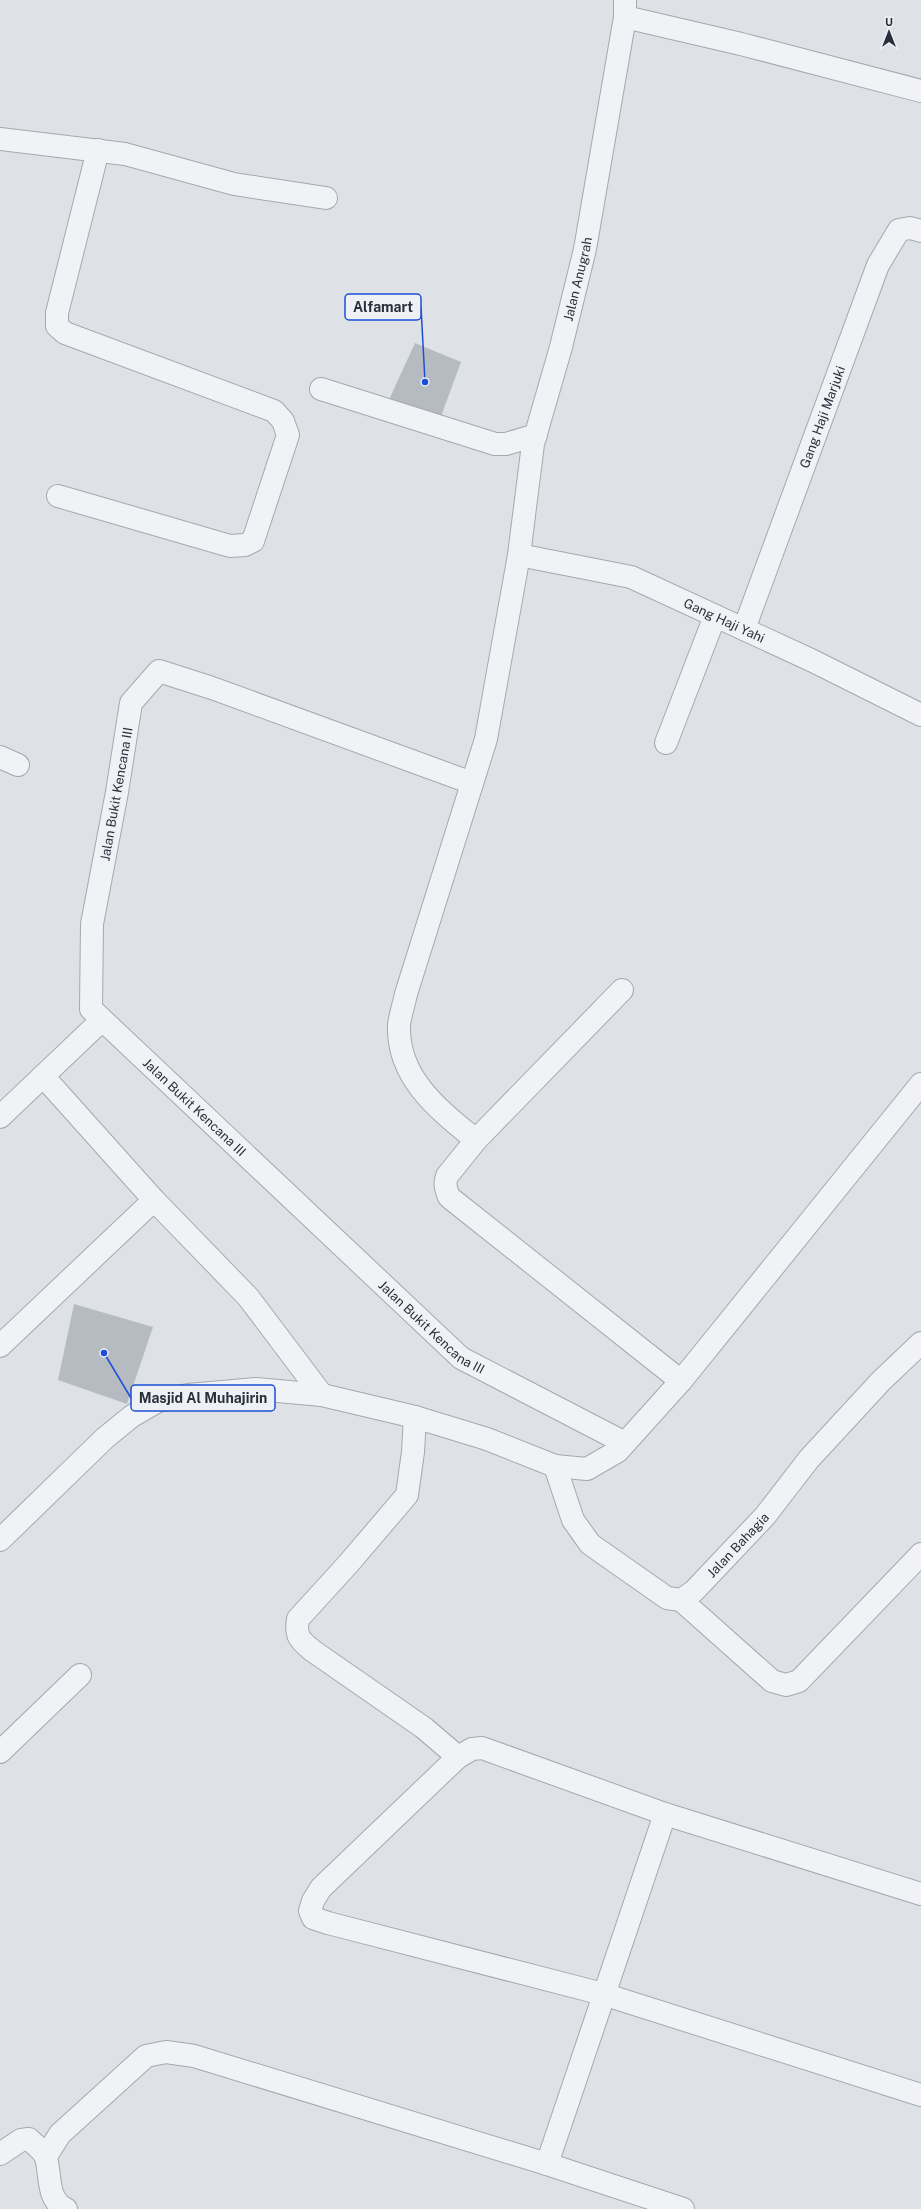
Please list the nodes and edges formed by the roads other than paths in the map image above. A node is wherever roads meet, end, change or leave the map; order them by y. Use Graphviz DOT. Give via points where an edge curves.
graph roads {
  1 [pos="625,9"];
  2 [pos="921,91"];
  3 [pos="0,139"];
  4 [pos="98,150"];
  5 [pos="326,198"];
  6 [pos="921,231"];
  7 [pos="321,389"];
  8 [pos="536,435"];
  9 [pos="58,496"];
  10 [pos="519,555"];
  11 [pos="715,616"];
  12 [pos="744,629"];
  13 [pos="921,715"];
  14 [pos="666,743"];
  15 [pos="472,783"];
  16 [pos="622,990"];
  17 [pos="102,1020"];
  18 [pos="43,1076"];
  19 [pos="921,1084"];
  20 [pos="0,1117"];
  21 [pos="476,1140"];
  22 [pos="154,1200"];
  23 [pos="921,1343"];
  24 [pos="0,1346"];
  25 [pos="681,1380"];
  26 [pos="322,1395"];
  27 [pos="415,1417"];
  28 [pos="625,1443"];
  29 [pos="555,1466"];
  30 [pos="0,1540"];
  31 [pos="921,1554"];
  32 [pos="681,1600"];
  33 [pos="80,1675"];
  34 [pos="0,1752"];
  35 [pos="458,1757"];
  36 [pos="665,1814"];
  37 [pos="921,1894"];
  38 [pos="603,1994"];
  39 [pos="921,2095"];
  40 [pos="0,2154"];
  41 [pos="46,2156"];
  42 [pos="547,2164"];
  43 [pos="651,2205"];
  44 [pos="66,2209"];
  45 [pos="683,2209"];
  1 -- 2 [label="street" via="741,44"];
  1 -- 8 [label="street, Jalan Anugrah" via="584,250 561,347"];
  3 -- 4 [label="street"];
  4 -- 5 [label="street" via="125,154 234,184"];
  4 -- 9 [label="street" via="57,313 57,326 65,333 274,411 284,421 288,435 253,541 245,546 230,546"];
  6 -- 12 [label="street, Gang Haji Marjuki" via="910,228 898,230 878,265"];
  7 -- 8 [label="street" via="495,444 506,444"];
  8 -- 10 [label="street, Jalan Anugrah"];
  10 -- 11 [label="street, Gang Haji Yahi" via="631,577"];
  10 -- 15 [label="street, Jalan Anugrah" via="486,739"];
  11 -- 12 [label="street, Gang Haji Yahi"];
  11 -- 14 [label="street"];
  12 -- 13 [label="street, Gang Haji Yahi" via="813,660"];
  15 -- 17 [label="street, Jalan Bukit Kencana III" via="159,671 131,703 92,924 91,1009"];
  15 -- 21 [label="street, Jalan Anugrah" via="406,994 399,1025 404,1059 414,1081 441,1111"];
  16 -- 21 [label="street"];
  17 -- 18 [label="street"];
  17 -- 28 [label="street, Jalan Bukit Kencana III" via="461,1358"];
  18 -- 20 [label="street"];
  18 -- 22 [label="street"];
  19 -- 25 [label="street"];
  21 -- 25 [label="street" via="447,1176 445,1182 449,1197"];
  22 -- 24 [label="street"];
  22 -- 26 [label="street" via="248,1297"];
  23 -- 32 [label="street, Jalan Bahagia" via="881,1380 814,1454 765,1516 694,1591"];
  25 -- 28 [label="street"];
  26 -- 27 [label="street"];
  26 -- 30 [label="street" via="256,1389 188,1395 158,1401 132,1416 105,1438"];
  27 -- 29 [label="street" via="487,1439"];
  27 -- 35 [label="street" via="407,1495 298,1619 296,1630 300,1639 313,1651 424,1728"];
  28 -- 29 [label="street" via="618,1451 587,1469"];
  29 -- 32 [label="street" via="573,1520 590,1544 667,1598"];
  31 -- 32 [label="street" via="799,1681 786,1685 772,1681"];
  33 -- 34 [label="street"];
  35 -- 36 [label="street" via="472,1749 482,1748"];
  35 -- 38 [label="street" via="321,1888 311,1906 313,1918"];
  36 -- 37 [label="street"];
  36 -- 38 [label="street"];
  38 -- 39 [label="street"];
  38 -- 42 [label="street"];
  40 -- 41 [label="street" via="21,2140 29,2139"];
  41 -- 42 [label="street" via="60,2134 146,2056 166,2052 194,2056"];
  41 -- 44 [label="street" via="50,2189 61,2207"];
  42 -- 43 [label="street"];
  43 -- 45 [label="street"];
}
